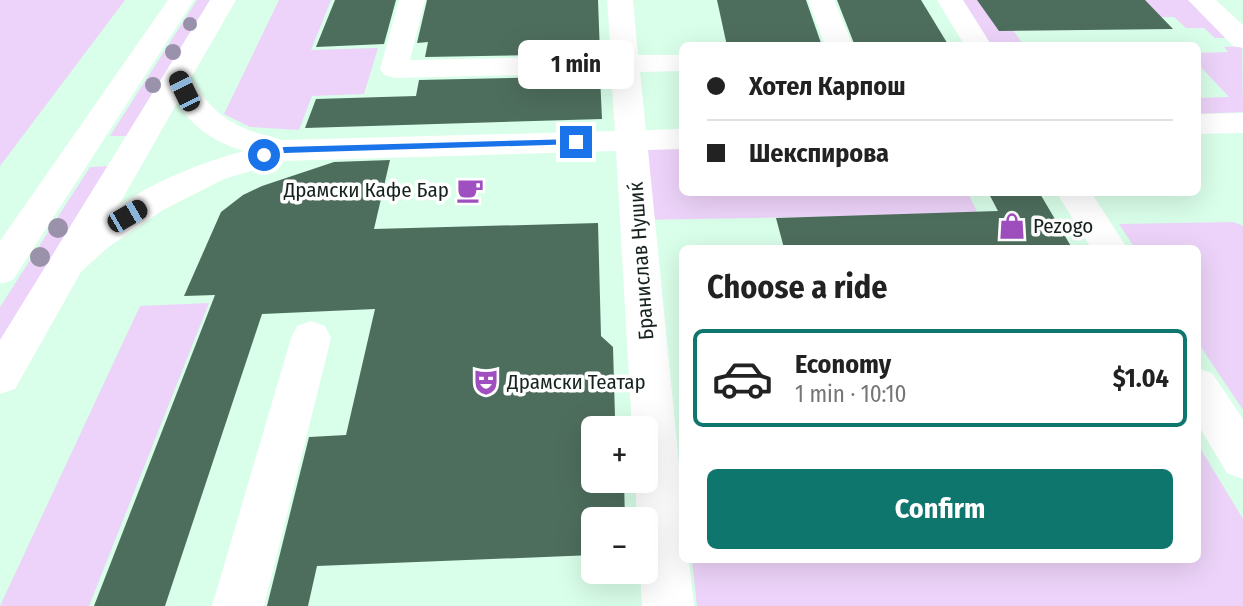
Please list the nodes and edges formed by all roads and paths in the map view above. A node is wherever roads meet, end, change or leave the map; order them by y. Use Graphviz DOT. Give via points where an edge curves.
graph roads {
  1 [pos="181,0"];
  2 [pos="223,0"];
  3 [pos="412,0"];
  4 [pos="620,0"];
  5 [pos="821,0"];
  6 [pos="950,0"];
  7 [pos="1201,0"];
  8 [pos="1243,40"];
  9 [pos="837,42"];
  10 [pos="976,42"];
  11 [pos="679,63"];
  12 [pos="625,64"];
  13 [pos="177,78"];
  14 [pos="1243,123"];
  15 [pos="1201,124"];
  16 [pos="679,139"];
  17 [pos="631,141"];
  18 [pos="284,150"];
  19 [pos="1076,196"];
  20 [pos="1107,245"];
  21 [pos="65,265"];
  22 [pos="0,270"];
  23 [pos="311,338"];
  24 [pos="0,376"];
  25 [pos="1201,392"];
  26 [pos="1243,458"];
  27 [pos="238,606"];
  28 [pos="668,606"];
  1 -- 22 [label="street"];
  2 -- 13 [label="street"];
  3 -- 12 [label="street" via="394,69"];
  4 -- 12 [label="street, Бранислав Нушиќ"];
  5 -- 9 [label="street"];
  6 -- 10 [label="street"];
  7 -- 8 [label="street"];
  11 -- 12 [label="street"];
  12 -- 17 [label="street, Бранислав Нушиќ"];
  13 -- 18 [label="street" via="191,104 212,125 241,141"];
  13 -- 21 [label="street"];
  14 -- 15 [label="street"];
  16 -- 17 [label="street"];
  17 -- 18 [label="street"];
  17 -- 28 [label="street, Бранислав Нушиќ"];
  18 -- 21 [label="street" via="212,172 162,196 94,239"];
  19 -- 20 [label="street"];
  21 -- 24 [label="street"];
  23 -- 27 [label="street"];
  25 -- 26 [label="street"];
}
